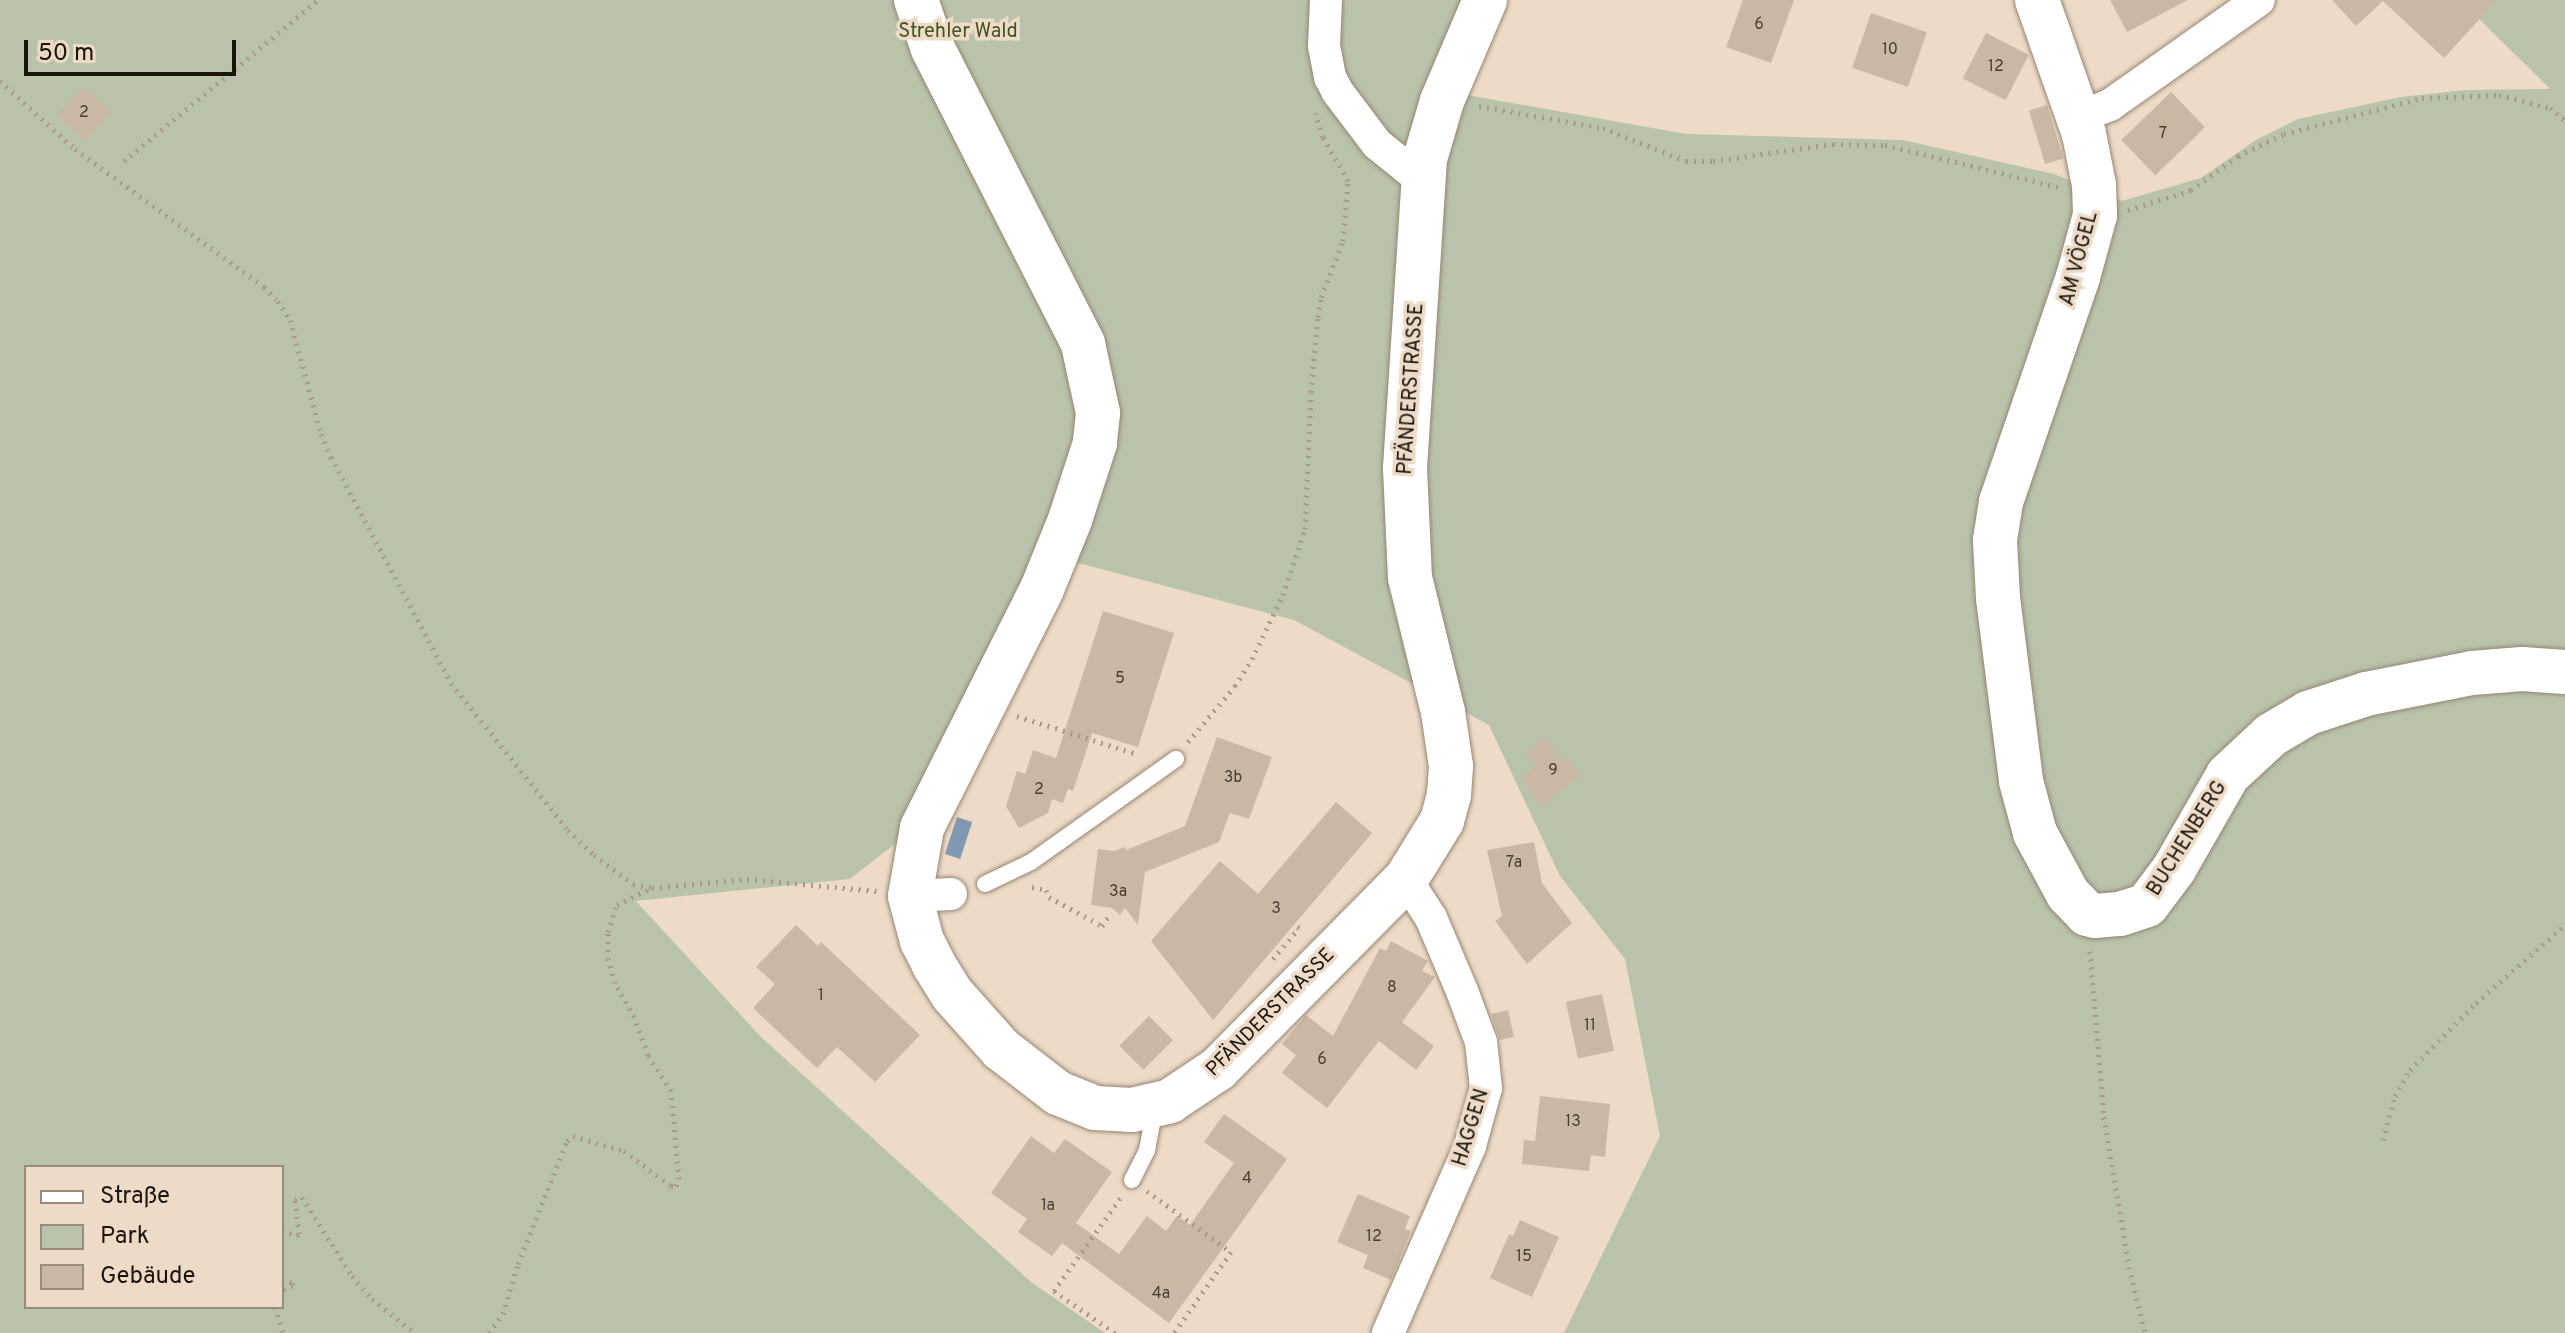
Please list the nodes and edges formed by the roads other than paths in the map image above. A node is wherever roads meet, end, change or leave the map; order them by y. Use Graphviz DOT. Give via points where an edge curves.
graph roads {
  1 [pos="916,0"];
  2 [pos="1326,0"];
  3 [pos="1485,0"];
  4 [pos="2037,0"];
  5 [pos="2259,0"];
  6 [pos="2079,117"];
  7 [pos="1423,181"];
  8 [pos="2565,672"];
  9 [pos="1176,759"];
  10 [pos="1406,879"];
  11 [pos="985,884"];
  12 [pos="2087,914"];
  13 [pos="1155,1106"];
  14 [pos="1132,1180"];
  15 [pos="1388,1333"];
  1 -- 13 [label="street, PFÄNDERSTRASSE" via="933,49 1083,344 1098,413 1095,443 1042,589 922,828 931,895 922,941 952,994 1019,1066 1058,1093 1095,1108"];
  2 -- 7 [label="street" via="1324,46 1337,91 1377,144"];
  3 -- 7 [label="street, PFÄNDERSTRASSE" via="1442,101"];
  4 -- 6 [label="street, AM VÖGEL"];
  5 -- 6 [label="street" via="2110,105"];
  6 -- 12 [label="street, AM VÖGEL" via="2095,207 2078,277 1997,521 1998,598 2027,811 2053,871"];
  7 -- 10 [label="street, PFÄNDERSTRASSE" via="1405,522 1410,578 1451,766 1442,821"];
  8 -- 12 [label="street, BUCHENBERG" via="2472,673 2366,694 2308,713 2271,735 2228,775 2147,905 2120,914"];
  9 -- 11 [label="lane" via="1031,862"];
  10 -- 13 [label="street, PFÄNDERSTRASSE" via="1218,1069"];
  10 -- 15 [label="street, HAGGEN" via="1431,918 1462,991 1481,1042 1486,1088 1470,1146"];
  13 -- 14 [label="lane" via="1147,1150"];
}
